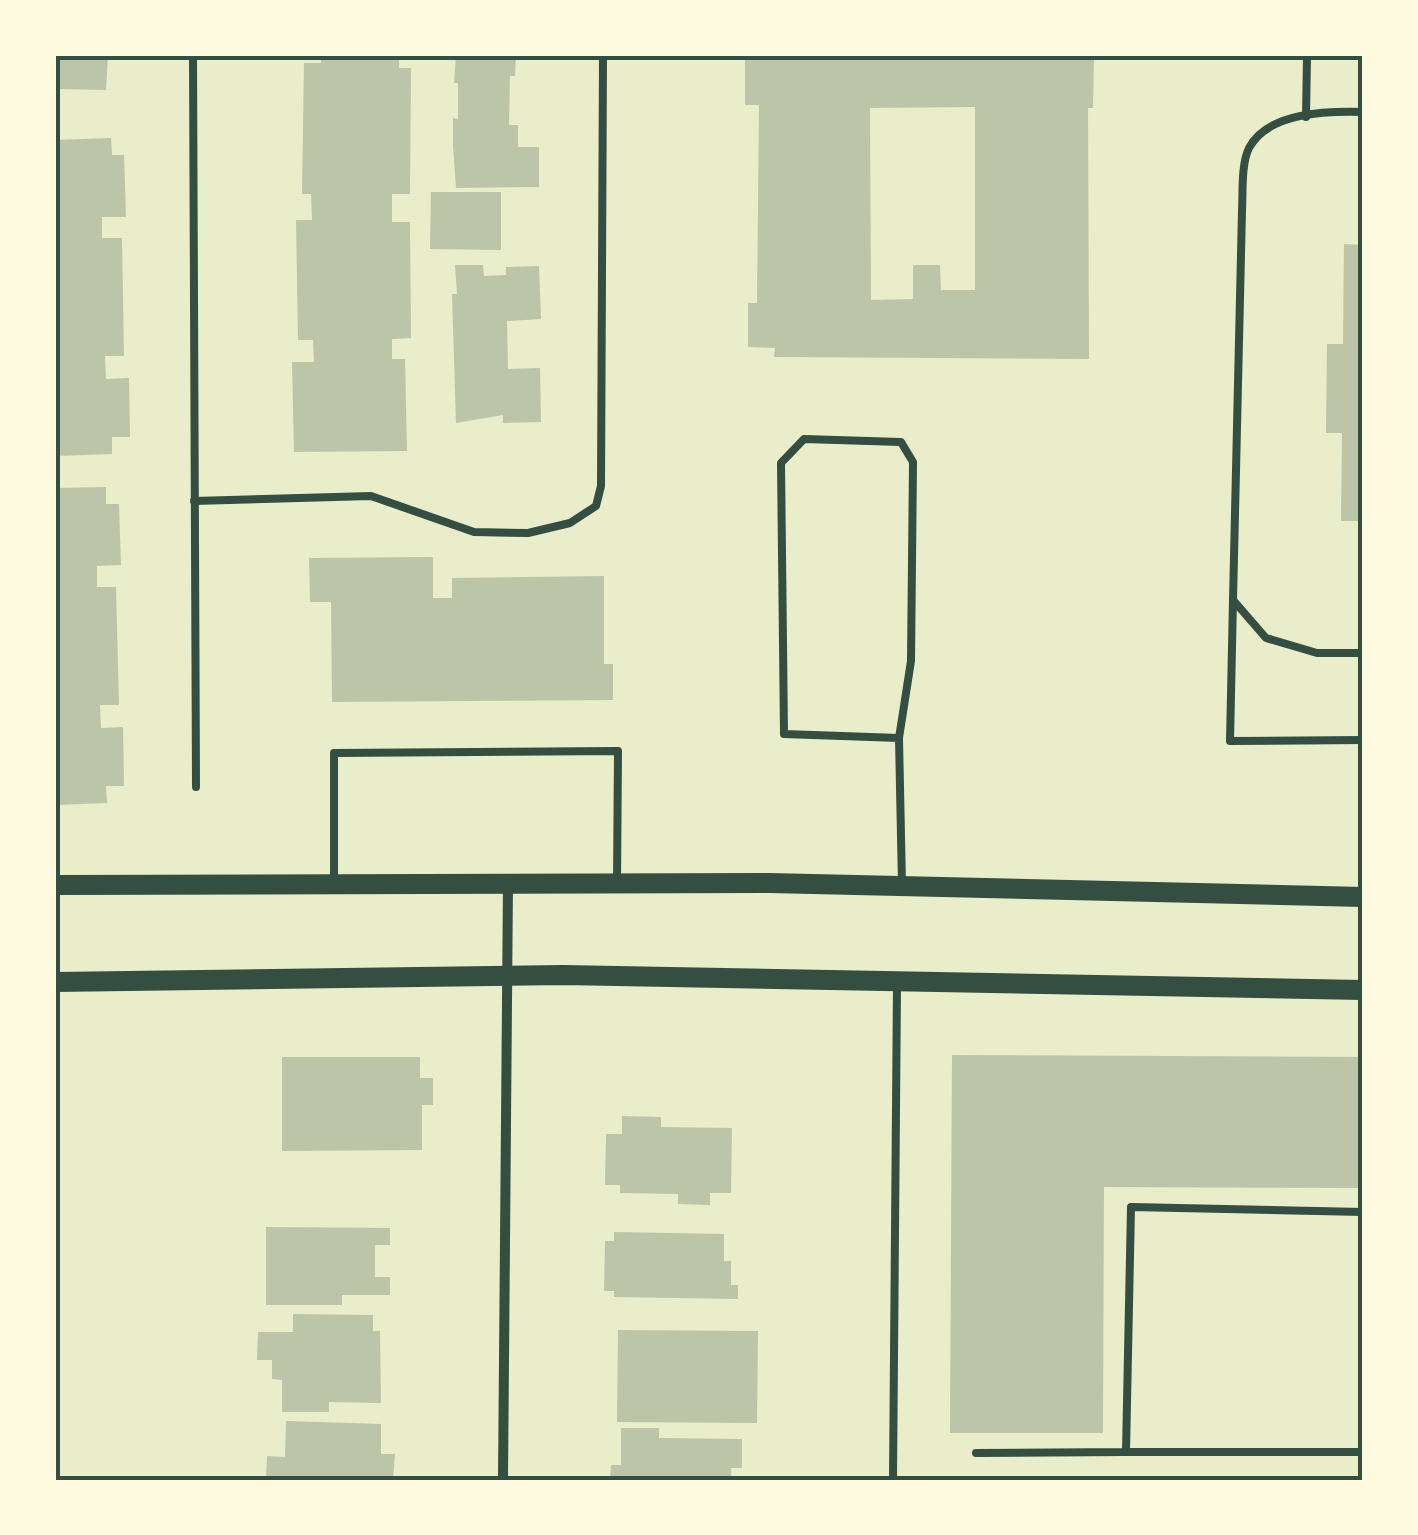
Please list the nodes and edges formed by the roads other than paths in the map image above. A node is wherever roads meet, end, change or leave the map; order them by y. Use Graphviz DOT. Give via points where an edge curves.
graph roads {
  1 [pos="194,55"];
  2 [pos="603,55"];
  3 [pos="1307,55"];
  4 [pos="1363,112"];
  5 [pos="1306,117"];
  6 [pos="194,502"];
  7 [pos="1233,600"];
  8 [pos="1363,653"];
  9 [pos="899,738"];
  10 [pos="1363,740"];
  11 [pos="196,787"];
  12 [pos="334,882"];
  13 [pos="508,882"];
  14 [pos="617,883"];
  15 [pos="55,884"];
  16 [pos="902,885"];
  17 [pos="1363,897"];
  18 [pos="507,975"];
  19 [pos="898,980"];
  20 [pos="55,982"];
  21 [pos="1363,990"];
  22 [pos="1363,1212"];
  23 [pos="1126,1452"];
  24 [pos="1363,1452"];
  25 [pos="976,1453"];
  26 [pos="503,1480"];
  27 [pos="893,1480"];
  1 -- 6 [label="lane"];
  2 -- 6 [label="lane" via="596,506 570,523 528,533 474,532 371,496"];
  3 -- 5 [label="lane"];
  4 -- 5 [label="lane"];
  5 -- 7 [label="lane" via="1270,125 1248,150"];
  6 -- 11 [label="lane"];
  7 -- 8 [label="lane" via="1266,638 1317,653"];
  7 -- 10 [label="lane" via="1230,740"];
  9 -- 9 [label="lane" via="784,734 780,462 804,440 900,442 913,462 911,661"];
  9 -- 16 [label="lane"];
  12 -- 13 [label="main road"];
  12 -- 14 [label="lane" via="334,753 618,751"];
  12 -- 15 [label="main road"];
  13 -- 14 [label="main road"];
  13 -- 18 [label="street"];
  14 -- 16 [label="main road"];
  16 -- 17 [label="main road"];
  18 -- 19 [label="main road"];
  18 -- 20 [label="main road"];
  18 -- 26 [label="street"];
  19 -- 21 [label="main road"];
  19 -- 27 [label="lane"];
  22 -- 23 [label="lane" via="1131,1207"];
  23 -- 24 [label="lane"];
  23 -- 25 [label="lane"];
}
